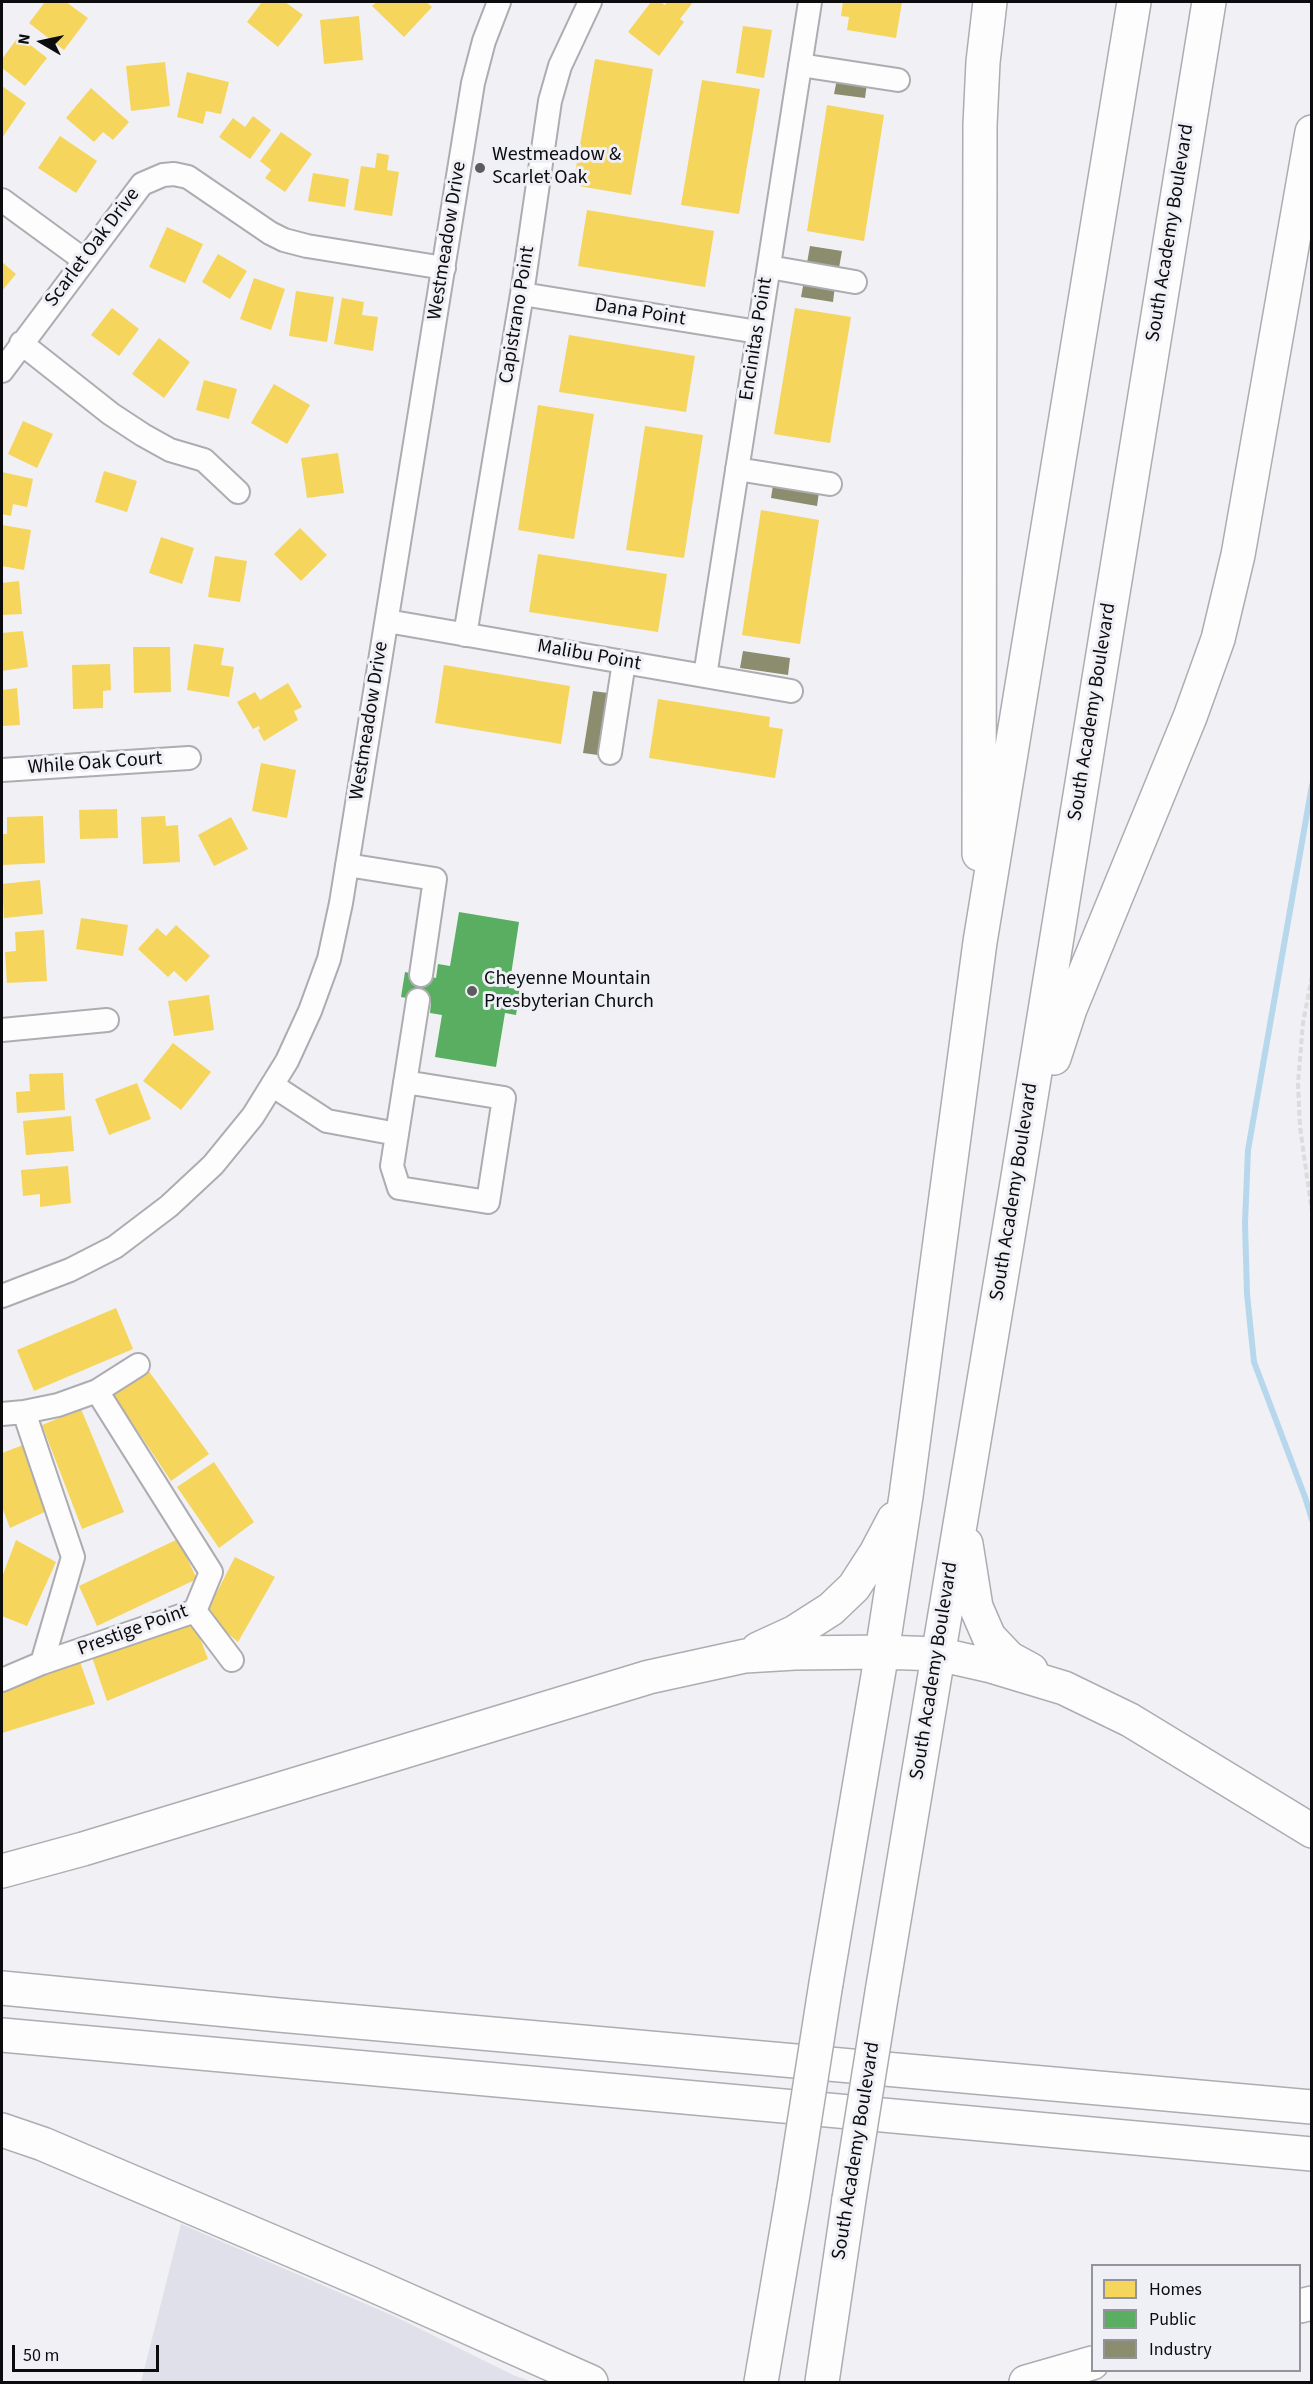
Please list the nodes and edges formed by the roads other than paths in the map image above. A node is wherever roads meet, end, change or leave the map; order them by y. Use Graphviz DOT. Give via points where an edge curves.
graph roads {
  1 [pos="499,2"];
  2 [pos="590,2"];
  3 [pos="810,2"];
  4 [pos="990,2"];
  5 [pos="1134,2"];
  6 [pos="1209,2"];
  7 [pos="801,65"];
  8 [pos="898,80"];
  9 [pos="1311,132"];
  10 [pos="2,200"];
  11 [pos="84,260"];
  12 [pos="769,267"];
  13 [pos="444,268"];
  14 [pos="855,282"];
  15 [pos="522,294"];
  16 [pos="758,332"];
  17 [pos="21,343"];
  18 [pos="2,370"];
  19 [pos="737,469"];
  20 [pos="830,484"];
  21 [pos="238,492"];
  22 [pos="387,621"];
  23 [pos="465,635"];
  24 [pos="624,662"];
  25 [pos="705,676"];
  26 [pos="791,691"];
  27 [pos="610,753"];
  28 [pos="189,758"];
  29 [pos="2,770"];
  30 [pos="347,865"];
  31 [pos="980,942"];
  32 [pos="421,975"];
  33 [pos="418,1000"];
  34 [pos="107,1020"];
  35 [pos="2,1030"];
  36 [pos="405,1082"];
  37 [pos="272,1086"];
  38 [pos="397,1134"];
  39 [pos="1016,1189"];
  40 [pos="2,1296"];
  41 [pos="138,1365"];
  42 [pos="97,1391"];
  43 [pos="13,1413"];
  44 [pos="906,1496"];
  45 [pos="962,1511"];
  46 [pos="195,1611"];
  47 [pos="882,1652"];
  48 [pos="938,1654"];
  49 [pos="745,1656"];
  50 [pos="232,1660"];
  51 [pos="42,1664"];
  52 [pos="2,1680"];
  53 [pos="1064,1688"];
  54 [pos="1311,1831"];
  55 [pos="2,1871"];
  56 [pos="2,1988"];
  57 [pos="2,2035"];
  58 [pos="1311,2106"];
  59 [pos="2,2130"];
  60 [pos="1311,2154"];
  61 [pos="1091,2363"];
  62 [pos="591,2382"];
  63 [pos="761,2382"];
  64 [pos="822,2382"];
  65 [pos="1026,2382"];
  1 -- 13 [label="street, Westmeadow Drive" via="473,83"];
  2 -- 15 [label="street, Capistrano Point" via="560,66 550,101"];
  3 -- 7 [label="street, Encinitas Point"];
  4 -- 31 [label="highway" via="980,125"];
  5 -- 31 [label="highway"];
  6 -- 39 [label="highway, South Academy Boulevard"];
  7 -- 8 [label="street"];
  7 -- 12 [label="street, Encinitas Point"];
  9 -- 39 [label="highway" via="1238,555 1218,639 1070,1009"];
  10 -- 11 [label="street"];
  11 -- 13 [label="street, Scarlet Oak Drive" via="142,184 174,174 188,177 284,240"];
  11 -- 17 [label="street, Scarlet Oak Drive"];
  12 -- 14 [label="street"];
  12 -- 16 [label="street, Encinitas Point"];
  13 -- 22 [label="street, Westmeadow Drive"];
  15 -- 16 [label="street, Dana Point"];
  15 -- 23 [label="street, Capistrano Point"];
  16 -- 19 [label="street, Encinitas Point"];
  17 -- 18 [label="street, Scarlet Oak Drive"];
  17 -- 21 [label="street" via="111,414 170,450 204,460"];
  19 -- 20 [label="street"];
  19 -- 25 [label="street, Encinitas Point"];
  22 -- 23 [label="street, Malibu Point"];
  22 -- 30 [label="street, Westmeadow Drive"];
  23 -- 24 [label="street, Malibu Point"];
  24 -- 25 [label="street, Malibu Point"];
  24 -- 27 [label="street"];
  25 -- 26 [label="street, Malibu Point"];
  28 -- 29 [label="street, While Oak Court"];
  30 -- 32 [label="street" via="435,879"];
  30 -- 37 [label="street, Westmeadow Drive" via="329,959 310,1011"];
  31 -- 44 [label="highway"];
  33 -- 36 [label="street"];
  34 -- 35 [label="street"];
  36 -- 38 [label="street"];
  36 -- 38 [label="street" via="504,1098 488,1203 399,1188 392,1166"];
  37 -- 38 [label="street" via="327,1121"];
  37 -- 40 [label="street, Westmeadow Drive" via="213,1165 170,1206 115,1247 70,1270"];
  39 -- 45 [label="highway, South Academy Boulevard"];
  41 -- 42 [label="street"];
  42 -- 43 [label="street" via="58,1405"];
  42 -- 46 [label="street, Prestige Point" via="212,1572"];
  43 -- 51 [label="street" via="73,1557"];
  44 -- 47 [label="highway"];
  44 -- 49 [label="highway" via="854,1587 831,1609 795,1632"];
  45 -- 48 [label="highway, South Academy Boulevard"];
  45 -- 53 [label="highway" via="976,1607 989,1637 1009,1658"];
  46 -- 50 [label="street"];
  46 -- 51 [label="street, Prestige Point"];
  47 -- 48 [label="highway"];
  47 -- 49 [label="highway"];
  47 -- 63 [label="highway, bridge"];
  48 -- 53 [label="highway"];
  48 -- 64 [label="highway, South Academy Boulevard, bridge"];
  49 -- 55 [label="highway" via="649,1677"];
  51 -- 52 [label="street, Prestige Point"];
  53 -- 54 [label="highway" via="1130,1720"];
  56 -- 58 [label="highway"];
  57 -- 60 [label="highway"];
  59 -- 62 [label="highway" via="364,2281"];
  61 -- 65 [label="highway"];
}
